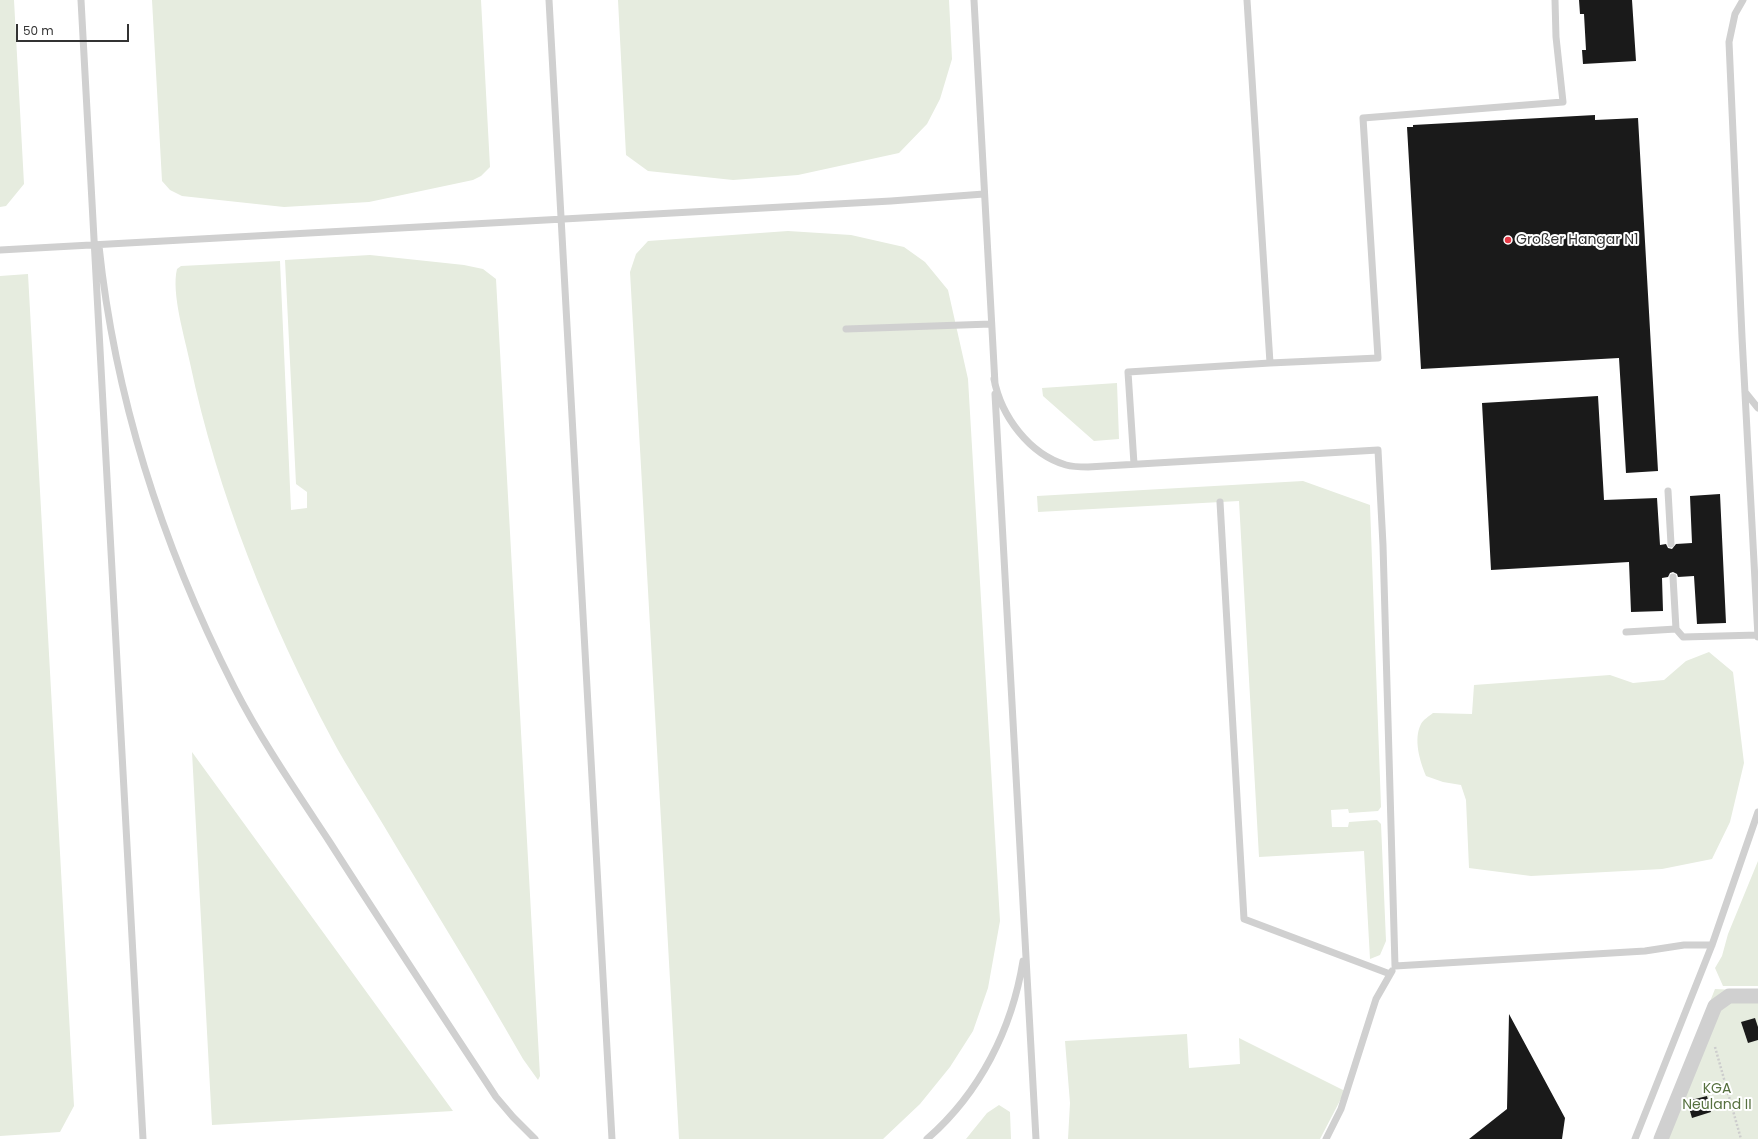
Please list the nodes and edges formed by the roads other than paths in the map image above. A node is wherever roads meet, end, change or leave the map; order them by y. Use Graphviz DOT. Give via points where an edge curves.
graph roads {
  1 [pos="81,0"];
  2 [pos="549,0"];
  3 [pos="974,0"];
  4 [pos="1247,0"];
  5 [pos="1555,0"];
  6 [pos="1743,0"];
  7 [pos="984,194"];
  8 [pos="561,219"];
  9 [pos="97,244"];
  10 [pos="0,250"];
  11 [pos="991,324"];
  12 [pos="846,329"];
  13 [pos="1270,363"];
  14 [pos="994,379"];
  15 [pos="1745,392"];
  16 [pos="1758,408"];
  17 [pos="1134,464"];
  18 [pos="1668,491"];
  19 [pos="1220,502"];
  20 [pos="1755,516"];
  21 [pos="1671,544"];
  22 [pos="1673,577"];
  23 [pos="1676,629"];
  24 [pos="1626,632"];
  25 [pos="1758,636"];
  26 [pos="1758,812"];
  27 [pos="1025,938"];
  28 [pos="1712,945"];
  29 [pos="1395,966"];
  30 [pos="1390,974"];
  31 [pos="1758,996"];
  32 [pos="143,1139"];
  33 [pos="535,1139"];
  34 [pos="612,1139"];
  35 [pos="927,1139"];
  36 [pos="1036,1139"];
  37 [pos="1326,1139"];
  38 [pos="1635,1139"];
  39 [pos="1661,1139"];
  1 -- 9 [label="lane"];
  2 -- 8 [label="lane"];
  3 -- 7 [label="lane"];
  4 -- 13 [label="lane"];
  5 -- 13 [label="lane" via="1563,102 1363,118 1378,358"];
  6 -- 15 [label="lane" via="1736,14 1729,42"];
  7 -- 8 [label="lane"];
  7 -- 11 [label="lane"];
  8 -- 9 [label="lane"];
  8 -- 34 [label="lane"];
  9 -- 10 [label="lane"];
  9 -- 32 [label="lane"];
  9 -- 33 [label="lane" via="113,340 128,408 154,497 176,560 203,623 269,749 492,1090 513,1117"];
  11 -- 12 [label="lane"];
  11 -- 14 [label="lane"];
  13 -- 17 [label="lane" via="1128,372"];
  14 -- 17 [label="lane" via="1006,415 1020,432 1050,459 1068,466 1081,467"];
  14 -- 27 [label="lane"];
  15 -- 16 [label="lane"];
  15 -- 20 [label="lane"];
  17 -- 29 [label="lane" via="1378,450"];
  18 -- 21 [label="lane"];
  19 -- 30 [label="lane" via="1244,919"];
  20 -- 25 [label="lane"];
  22 -- 23 [label="lane"];
  23 -- 24 [label="lane"];
  23 -- 25 [label="lane" via="1683,637"];
  26 -- 28 [label="lane"];
  27 -- 35 [label="lane" via="1021,974 1014,1001 991,1058 957,1109"];
  27 -- 36 [label="lane"];
  28 -- 29 [label="lane"];
  28 -- 38 [label="lane"];
  29 -- 30 [label="lane"];
  30 -- 37 [label="lane" via="1376,999 1341,1109"];
  31 -- 39 [label="street" via="1729,996 1715,1006"];
}
